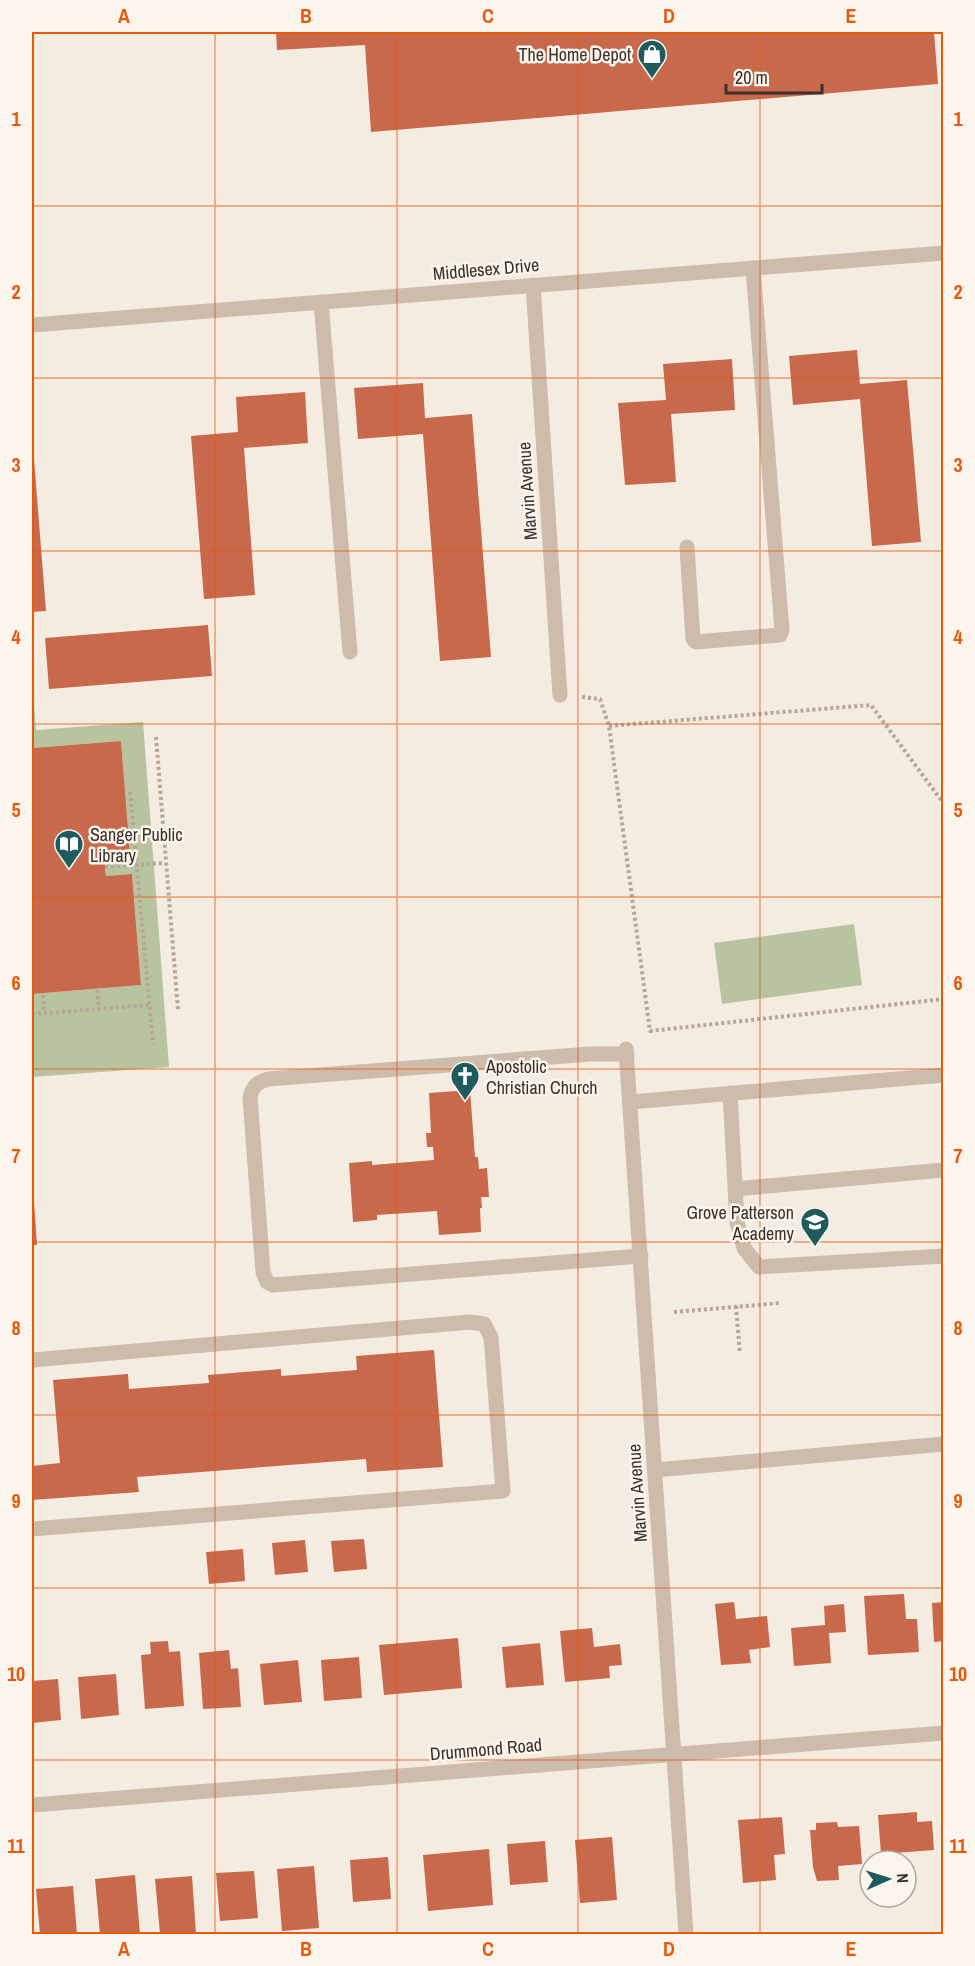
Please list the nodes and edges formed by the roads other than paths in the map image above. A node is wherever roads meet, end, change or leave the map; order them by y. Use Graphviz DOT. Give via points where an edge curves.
graph roads {
  1 [pos="944,253"];
  2 [pos="753,268"];
  3 [pos="533,285"];
  4 [pos="321,302"];
  5 [pos="32,325"];
  6 [pos="687,547"];
  7 [pos="350,652"];
  8 [pos="560,695"];
  9 [pos="944,1075"];
  10 [pos="730,1093"];
  11 [pos="630,1102"];
  12 [pos="944,1170"];
  13 [pos="735,1189"];
  14 [pos="640,1256"];
  15 [pos="944,1256"];
  16 [pos="32,1360"];
  17 [pos="944,1444"];
  18 [pos="655,1470"];
  19 [pos="32,1529"];
  20 [pos="944,1733"];
  21 [pos="674,1754"];
  22 [pos="32,1805"];
  23 [pos="686,1935"];
  1 -- 2 [label="street, Middlesex Drive"];
  2 -- 3 [label="street, Middlesex Drive"];
  2 -- 6 [label="street" via="780,635 696,642"];
  3 -- 4 [label="street, Middlesex Drive"];
  3 -- 8 [label="street, Marvin Avenue"];
  4 -- 5 [label="street, Middlesex Drive"];
  4 -- 7 [label="street"];
  9 -- 10 [label="street"];
  10 -- 11 [label="street"];
  10 -- 13 [label="street"];
  11 -- 14 [label="street, Marvin Avenue"];
  11 -- 14 [label="street, Marvin Avenue" via="627,1052 268,1079 252,1087 250,1096 262,1272 273,1286"];
  12 -- 13 [label="street"];
  13 -- 15 [label="street" via="736,1222 744,1248 759,1267"];
  14 -- 18 [label="street, Marvin Avenue"];
  16 -- 19 [label="street" via="470,1322 484,1324 491,1337 503,1491"];
  17 -- 18 [label="street"];
  18 -- 21 [label="street, Marvin Avenue"];
  20 -- 21 [label="street, Drummond Road"];
  21 -- 22 [label="street, Drummond Road"];
  21 -- 23 [label="street, Marvin Avenue"];
}
